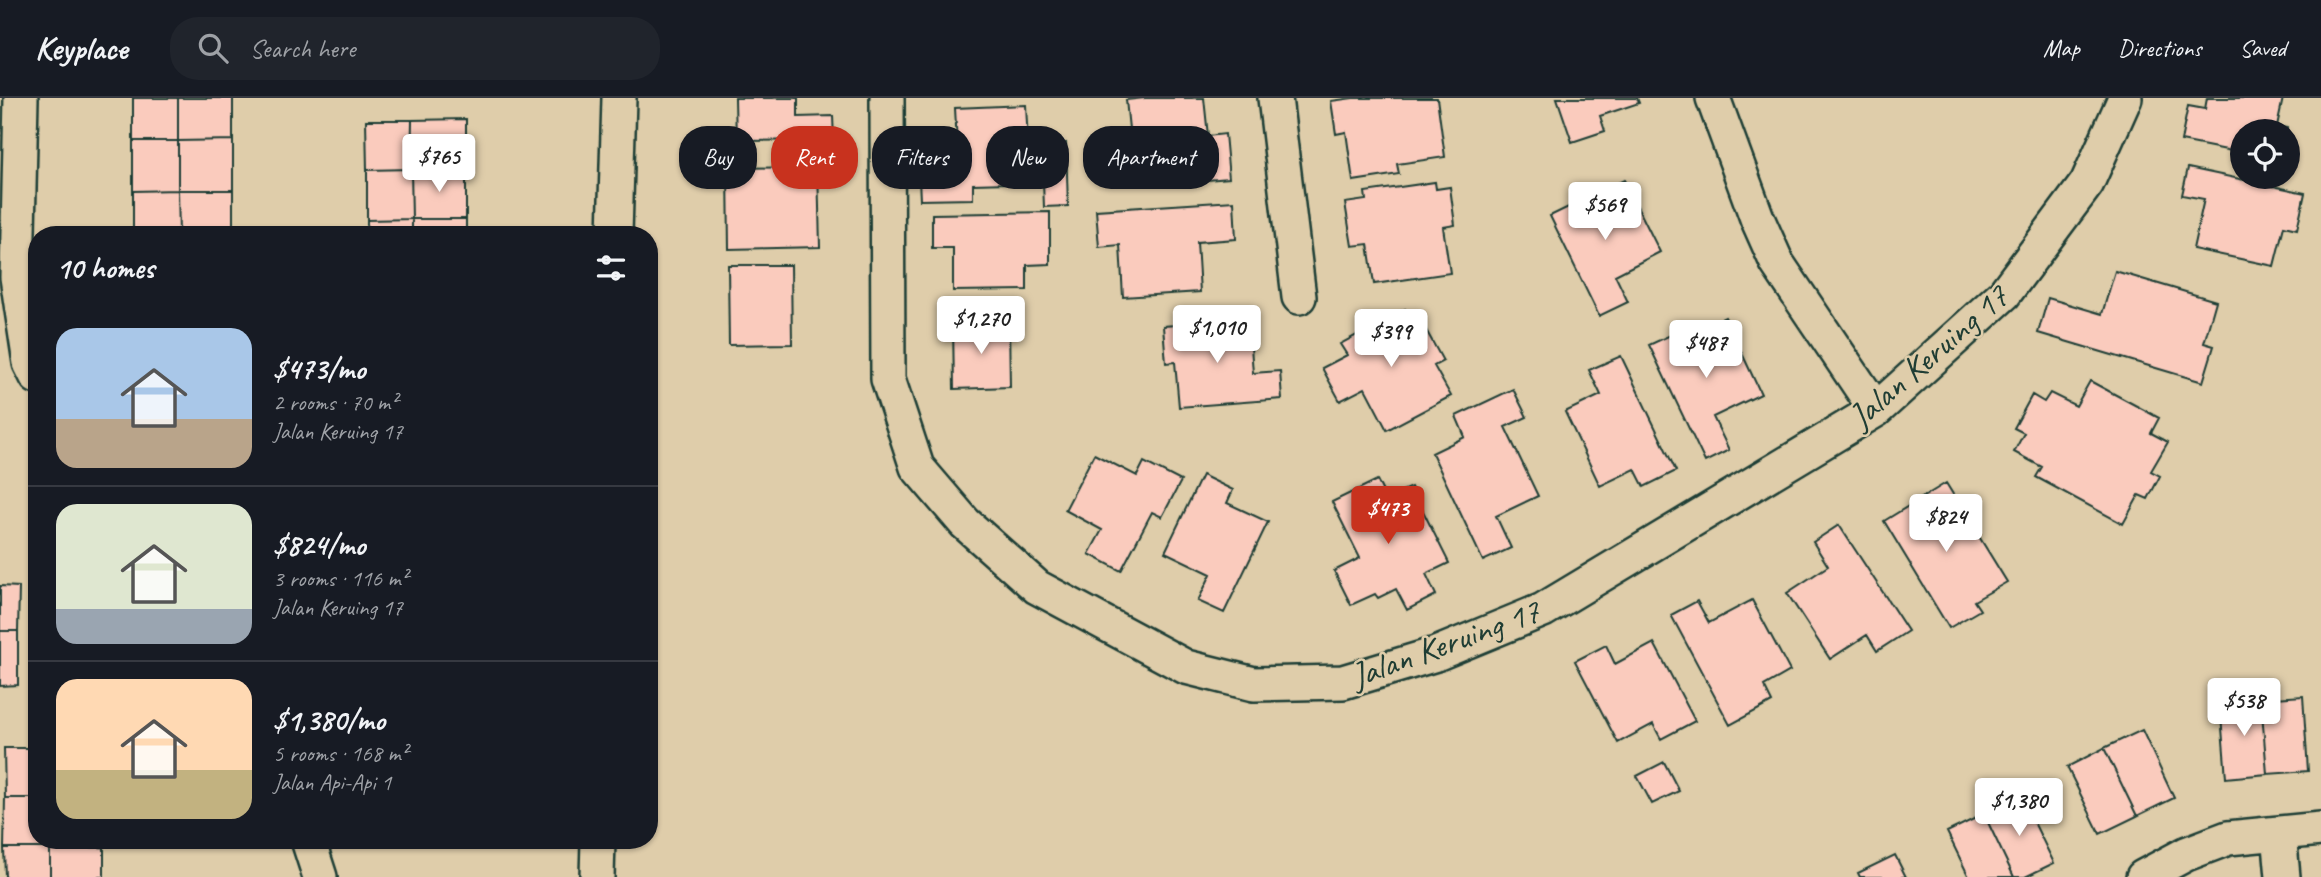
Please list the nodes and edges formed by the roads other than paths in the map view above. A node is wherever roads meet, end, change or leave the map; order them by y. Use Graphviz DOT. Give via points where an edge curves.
graph roads {
  1 [pos="619,98"];
  2 [pos="887,98"];
  3 [pos="1275,98"];
  4 [pos="1713,98"];
  5 [pos="2125,98"];
  6 [pos="14,107"];
  7 [pos="615,226"];
  8 [pos="1299,297"];
  9 [pos="28,350"];
  10 [pos="1876,410"];
  11 [pos="2321,829"];
  12 [pos="2279,832"];
  13 [pos="312,849"];
  14 [pos="598,849"];
  15 [pos="320,877"];
  16 [pos="597,877"];
  17 [pos="2143,877"];
  18 [pos="2283,877"];
  1 -- 7 [label="street"];
  2 -- 10 [label="street, Jalan Keruing 17" via="888,379 917,467 965,523 1037,587 1186,667 1254,684 1343,682 1436,654 1543,610"];
  3 -- 8 [label="street"];
  4 -- 10 [label="street" via="1777,263"];
  5 -- 10 [label="street, Jalan Keruing 17" via="2087,183 2004,294"];
  6 -- 9 [label="street" via="17,277"];
  11 -- 12 [label="street"];
  12 -- 17 [label="street" via="2228,838"];
  12 -- 18 [label="street"];
  13 -- 15 [label="street"];
  14 -- 16 [label="street"];
}
